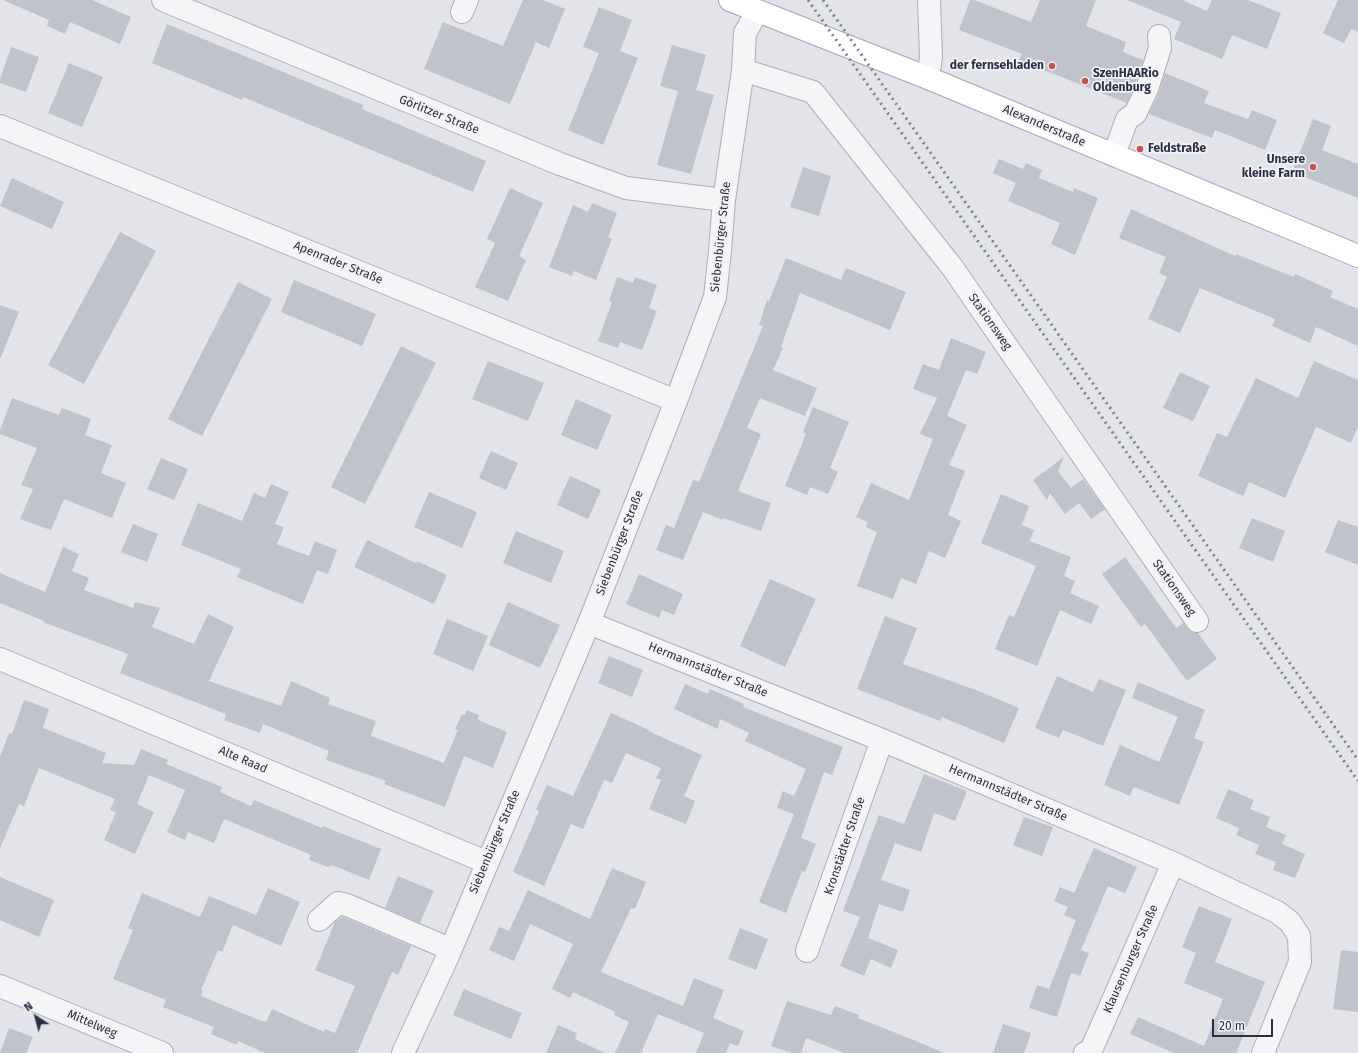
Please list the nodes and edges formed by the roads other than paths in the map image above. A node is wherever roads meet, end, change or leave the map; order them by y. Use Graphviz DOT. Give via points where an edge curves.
graph roads {
  1 [pos="163,0"];
  2 [pos="730,0"];
  3 [pos="930,0"];
  4 [pos="757,12"];
  5 [pos="1159,36"];
  6 [pos="743,70"];
  7 [pos="928,78"];
  8 [pos="0,126"];
  9 [pos="1114,155"];
  10 [pos="724,200"];
  11 [pos="1358,256"];
  12 [pos="676,401"];
  13 [pos="1196,621"];
  14 [pos="589,623"];
  15 [pos="0,659"];
  16 [pos="882,740"];
  17 [pos="486,862"];
  18 [pos="1173,863"];
  19 [pos="319,920"];
  20 [pos="450,949"];
  21 [pos="808,951"];
  22 [pos="0,986"];
  23 [pos="162,1053"];
  24 [pos="403,1053"];
  25 [pos="1086,1053"];
  26 [pos="1263,1053"];
  1 -- 10 [label="street, Görlitzer Straße" via="553,161 626,188"];
  2 -- 4 [label="main road, Alexanderstraße"];
  3 -- 7 [label="street" via="931,57"];
  4 -- 6 [label="street, Siebenbürger Straße" via="745,33"];
  4 -- 7 [label="main road, Alexanderstraße"];
  5 -- 9 [label="street" via="1160,48 1147,89 1135,114 1127,119"];
  6 -- 10 [label="street, Siebenbürger Straße"];
  6 -- 13 [label="street, Stationsweg" via="813,92 952,267"];
  7 -- 9 [label="main road, Alexanderstraße"];
  8 -- 12 [label="street, Apenrader Straße"];
  9 -- 11 [label="main road, Alexanderstraße"];
  10 -- 12 [label="street, Siebenbürger Straße" via="715,297"];
  12 -- 14 [label="street, Siebenbürger Straße"];
  14 -- 16 [label="street, Hermannstädter Straße"];
  14 -- 17 [label="street, Siebenbürger Straße"];
  15 -- 17 [label="street, Alte Raad"];
  16 -- 18 [label="street, Hermannstädter Straße"];
  16 -- 21 [label="street, Kronstädter Straße"];
  17 -- 20 [label="street, Siebenbürger Straße"];
  18 -- 25 [label="street, Klausenburger Straße" via="1091,1050"];
  18 -- 26 [label="street, Hermannstädter Straße" via="1277,912 1290,922 1299,936 1300,962"];
  19 -- 20 [label="street" via="338,904 346,905"];
  20 -- 24 [label="street, Siebenbürger Straße"];
  22 -- 23 [label="street, Mittelweg"];
}
